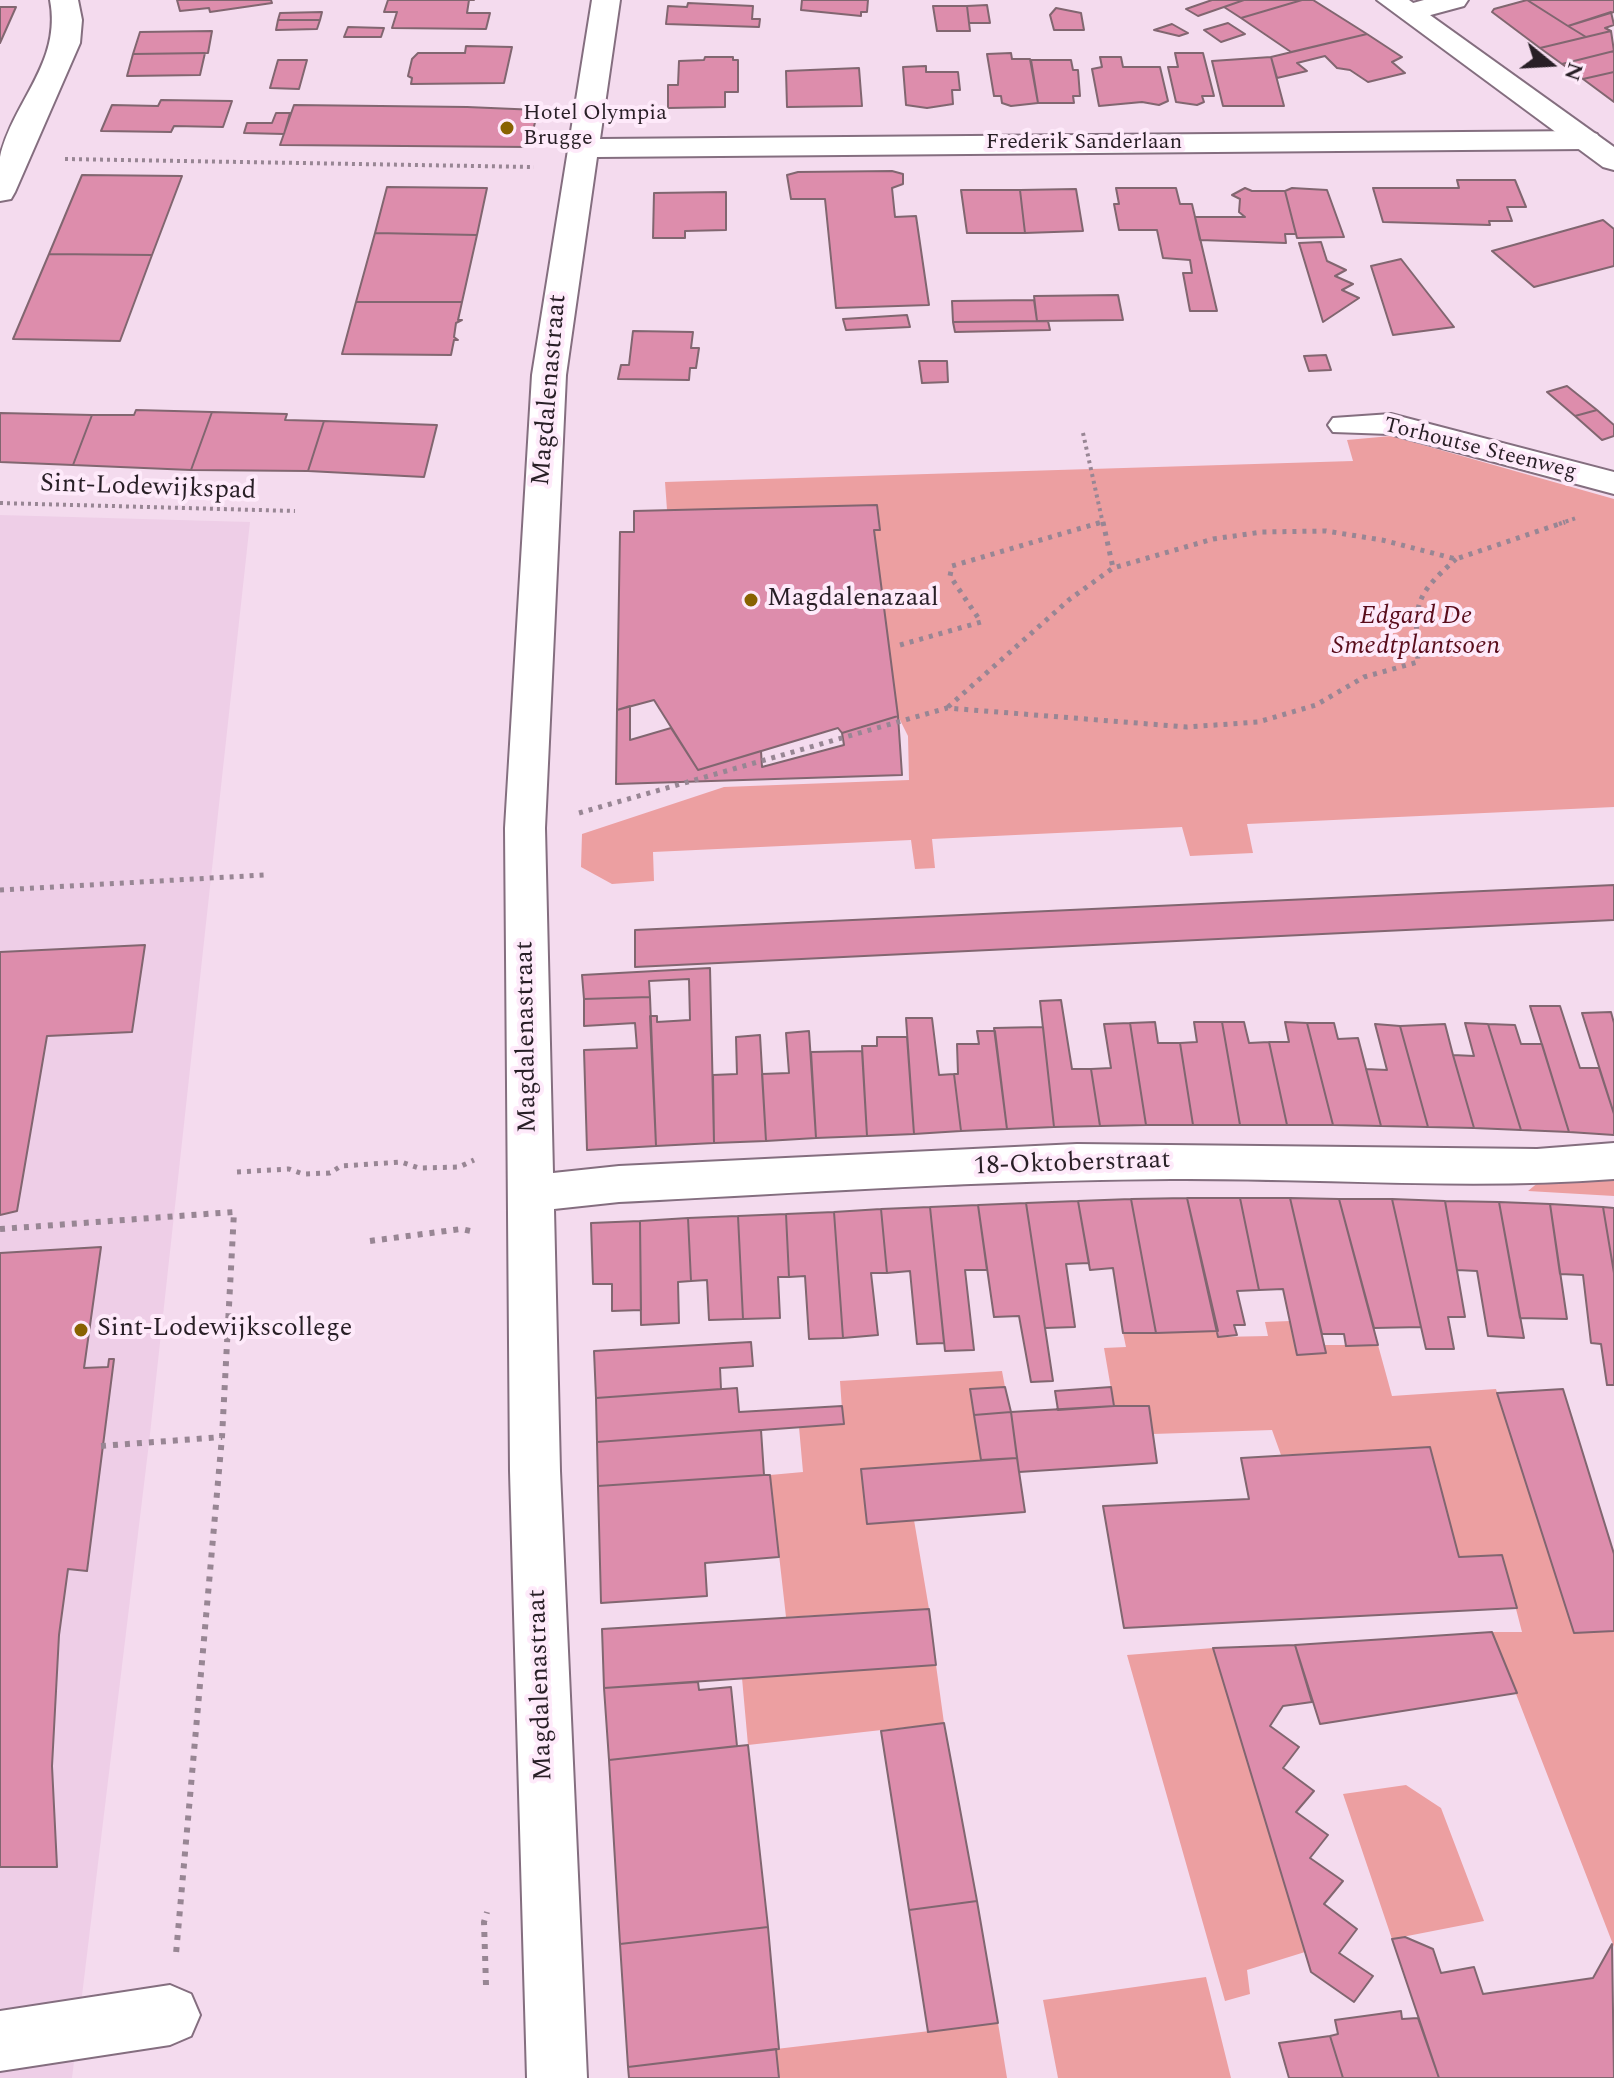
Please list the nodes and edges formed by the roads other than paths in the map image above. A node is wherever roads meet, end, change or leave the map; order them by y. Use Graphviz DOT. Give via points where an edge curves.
graph roads {
  1 [pos="64,0"];
  2 [pos="606,0"];
  3 [pos="1454,0"];
  4 [pos="1402,6"];
  5 [pos="1586,140"];
  6 [pos="581,158"];
  7 [pos="1614,161"];
  8 [pos="0,192"];
  9 [pos="1345,425"];
  10 [pos="1614,483"];
  11 [pos="1614,1161"];
  12 [pos="531,1193"];
  13 [pos="170,2015"];
  14 [pos="0,2041"];
  15 [pos="557,2078"];
  1 -- 8 [label="street" via="66,43"];
  2 -- 6 [label="street, Magdalenastraat"];
  3 -- 4 [label="street"];
  4 -- 5 [label="street"];
  5 -- 6 [label="street, Frederik Sanderlaan"];
  5 -- 7 [label="street"];
  6 -- 12 [label="street, Magdalenastraat" via="549,375 525,828"];
  9 -- 10 [label="street, Torhoutse Steenweg" via="1391,424"];
  11 -- 12 [label="street, 18-Oktoberstraat" via="1537,1167 1077,1162"];
  12 -- 15 [label="street, Magdalenastraat" via="543,1744"];
  13 -- 14 [label="street"];
}
